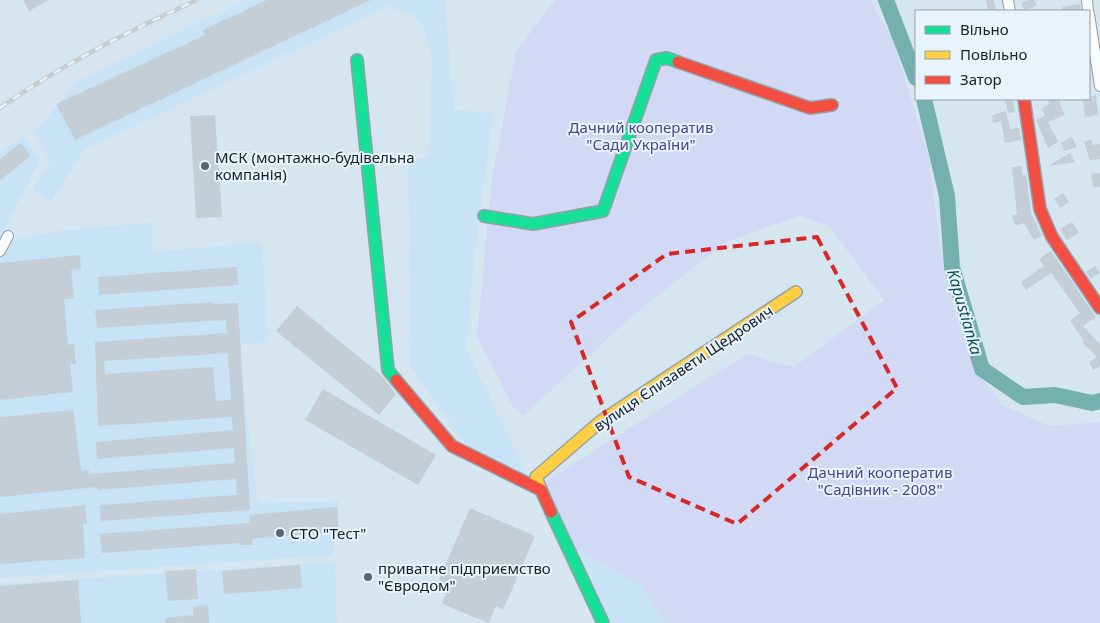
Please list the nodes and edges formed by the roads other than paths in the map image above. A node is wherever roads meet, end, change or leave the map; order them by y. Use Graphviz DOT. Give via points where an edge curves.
graph roads {
  1 [pos="1090,20"];
  2 [pos="357,60"];
  3 [pos="1100,86"];
  4 [pos="1024,100"];
  5 [pos="832,105"];
  6 [pos="484,216"];
  7 [pos="8,236"];
  8 [pos="0,251"];
  9 [pos="796,292"];
  10 [pos="1100,308"];
  11 [pos="541,490"];
  12 [pos="602,623"];
  1 -- 3 [label="street"];
  2 -- 11 [label="street" via="388,370 452,446"];
  4 -- 10 [label="street" via="1040,209 1052,237"];
  5 -- 6 [label="street" via="810,108 666,58 656,60 602,211 533,224"];
  7 -- 8 [label="street"];
  9 -- 11 [label="street, вулиця Єлизавети Щедрович" via="601,421 536,477"];
  11 -- 12 [label="street"];
}
